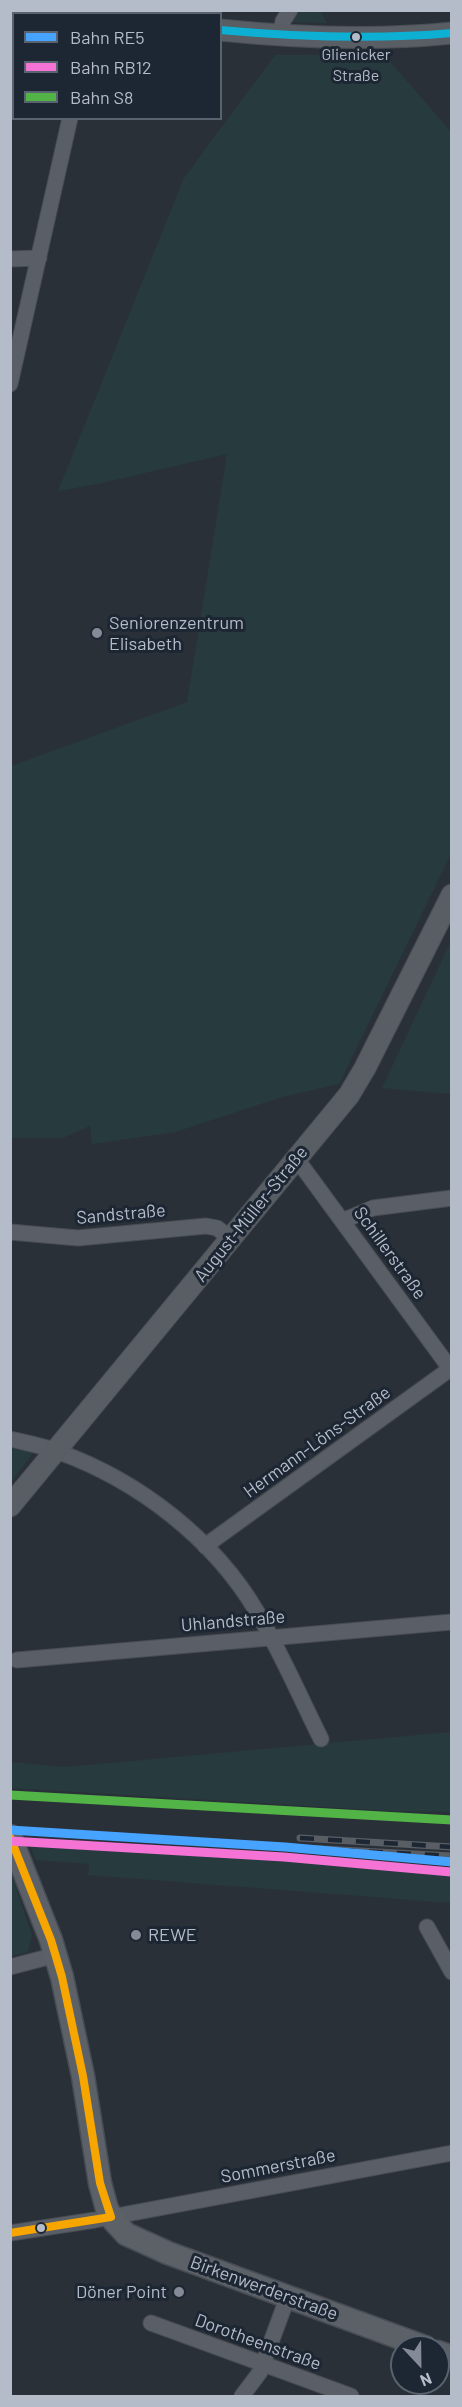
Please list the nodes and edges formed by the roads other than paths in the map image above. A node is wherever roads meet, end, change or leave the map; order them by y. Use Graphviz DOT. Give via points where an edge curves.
graph roads {
  1 [pos="290,10"];
  2 [pos="222,30"];
  3 [pos="452,33"];
  4 [pos="280,36"];
  5 [pos="70,120"];
  6 [pos="39,258"];
  7 [pos="10,259"];
  8 [pos="10,384"];
  9 [pos="452,895"];
  10 [pos="296,1158"];
  11 [pos="452,1198"];
  12 [pos="342,1221"];
  13 [pos="10,1232"];
  14 [pos="231,1239"];
  15 [pos="451,1370"];
  16 [pos="10,1439"];
  17 [pos="56,1450"];
  18 [pos="10,1506"];
  19 [pos="206,1546"];
  20 [pos="452,1622"];
  21 [pos="270,1637"];
  22 [pos="17,1660"];
  23 [pos="321,1739"];
  24 [pos="11,1837"];
  25 [pos="427,1927"];
  26 [pos="56,1955"];
  27 [pos="10,1967"];
  28 [pos="452,1972"];
  29 [pos="452,2153"];
  30 [pos="111,2217"];
  31 [pos="10,2233"];
  32 [pos="288,2296"];
  33 [pos="151,2324"];
  34 [pos="393,2335"];
  35 [pos="263,2364"];
  36 [pos="242,2397"];
  37 [pos="351,2397"];
  1 -- 4 [label="street"];
  2 -- 4 [label="main road"];
  3 -- 4 [label="main road" via="380,38"];
  5 -- 6 [label="street"];
  6 -- 7 [label="street"];
  6 -- 8 [label="street"];
  9 -- 10 [label="main road, August-Müller-Straße" via="349,1095"];
  10 -- 12 [label="street, Schillerstraße"];
  10 -- 14 [label="main road, August-Müller-Straße"];
  11 -- 12 [label="street" via="373,1208"];
  12 -- 15 [label="street, Schillerstraße"];
  13 -- 14 [label="street, Sandstraße" via="78,1238 206,1226 217,1228"];
  14 -- 17 [label="main road, August-Müller-Straße"];
  15 -- 19 [label="street, Hermann-Löns-Straße"];
  16 -- 17 [label="street"];
  17 -- 18 [label="main road, August-Müller-Straße"];
  17 -- 19 [label="street" via="148,1498"];
  19 -- 21 [label="street" via="246,1595"];
  20 -- 21 [label="street, Uhlandstraße"];
  21 -- 22 [label="street, Uhlandstraße"];
  21 -- 23 [label="street"];
  24 -- 26 [label="main road"];
  25 -- 28 [label="street"];
  26 -- 27 [label="street"];
  26 -- 30 [label="main road" via="81,2063 100,2184"];
  29 -- 30 [label="street, Sommerstraße"];
  30 -- 31 [label="street, Sommerstraße"];
  30 -- 32 [label="main road, Birkenwerderstraße" via="121,2230 137,2240"];
  32 -- 34 [label="main road, Birkenwerderstraße"];
  32 -- 35 [label="street"];
  33 -- 35 [label="street, Dorotheenstraße"];
  35 -- 36 [label="street"];
  35 -- 37 [label="street, Dorotheenstraße"];
}
